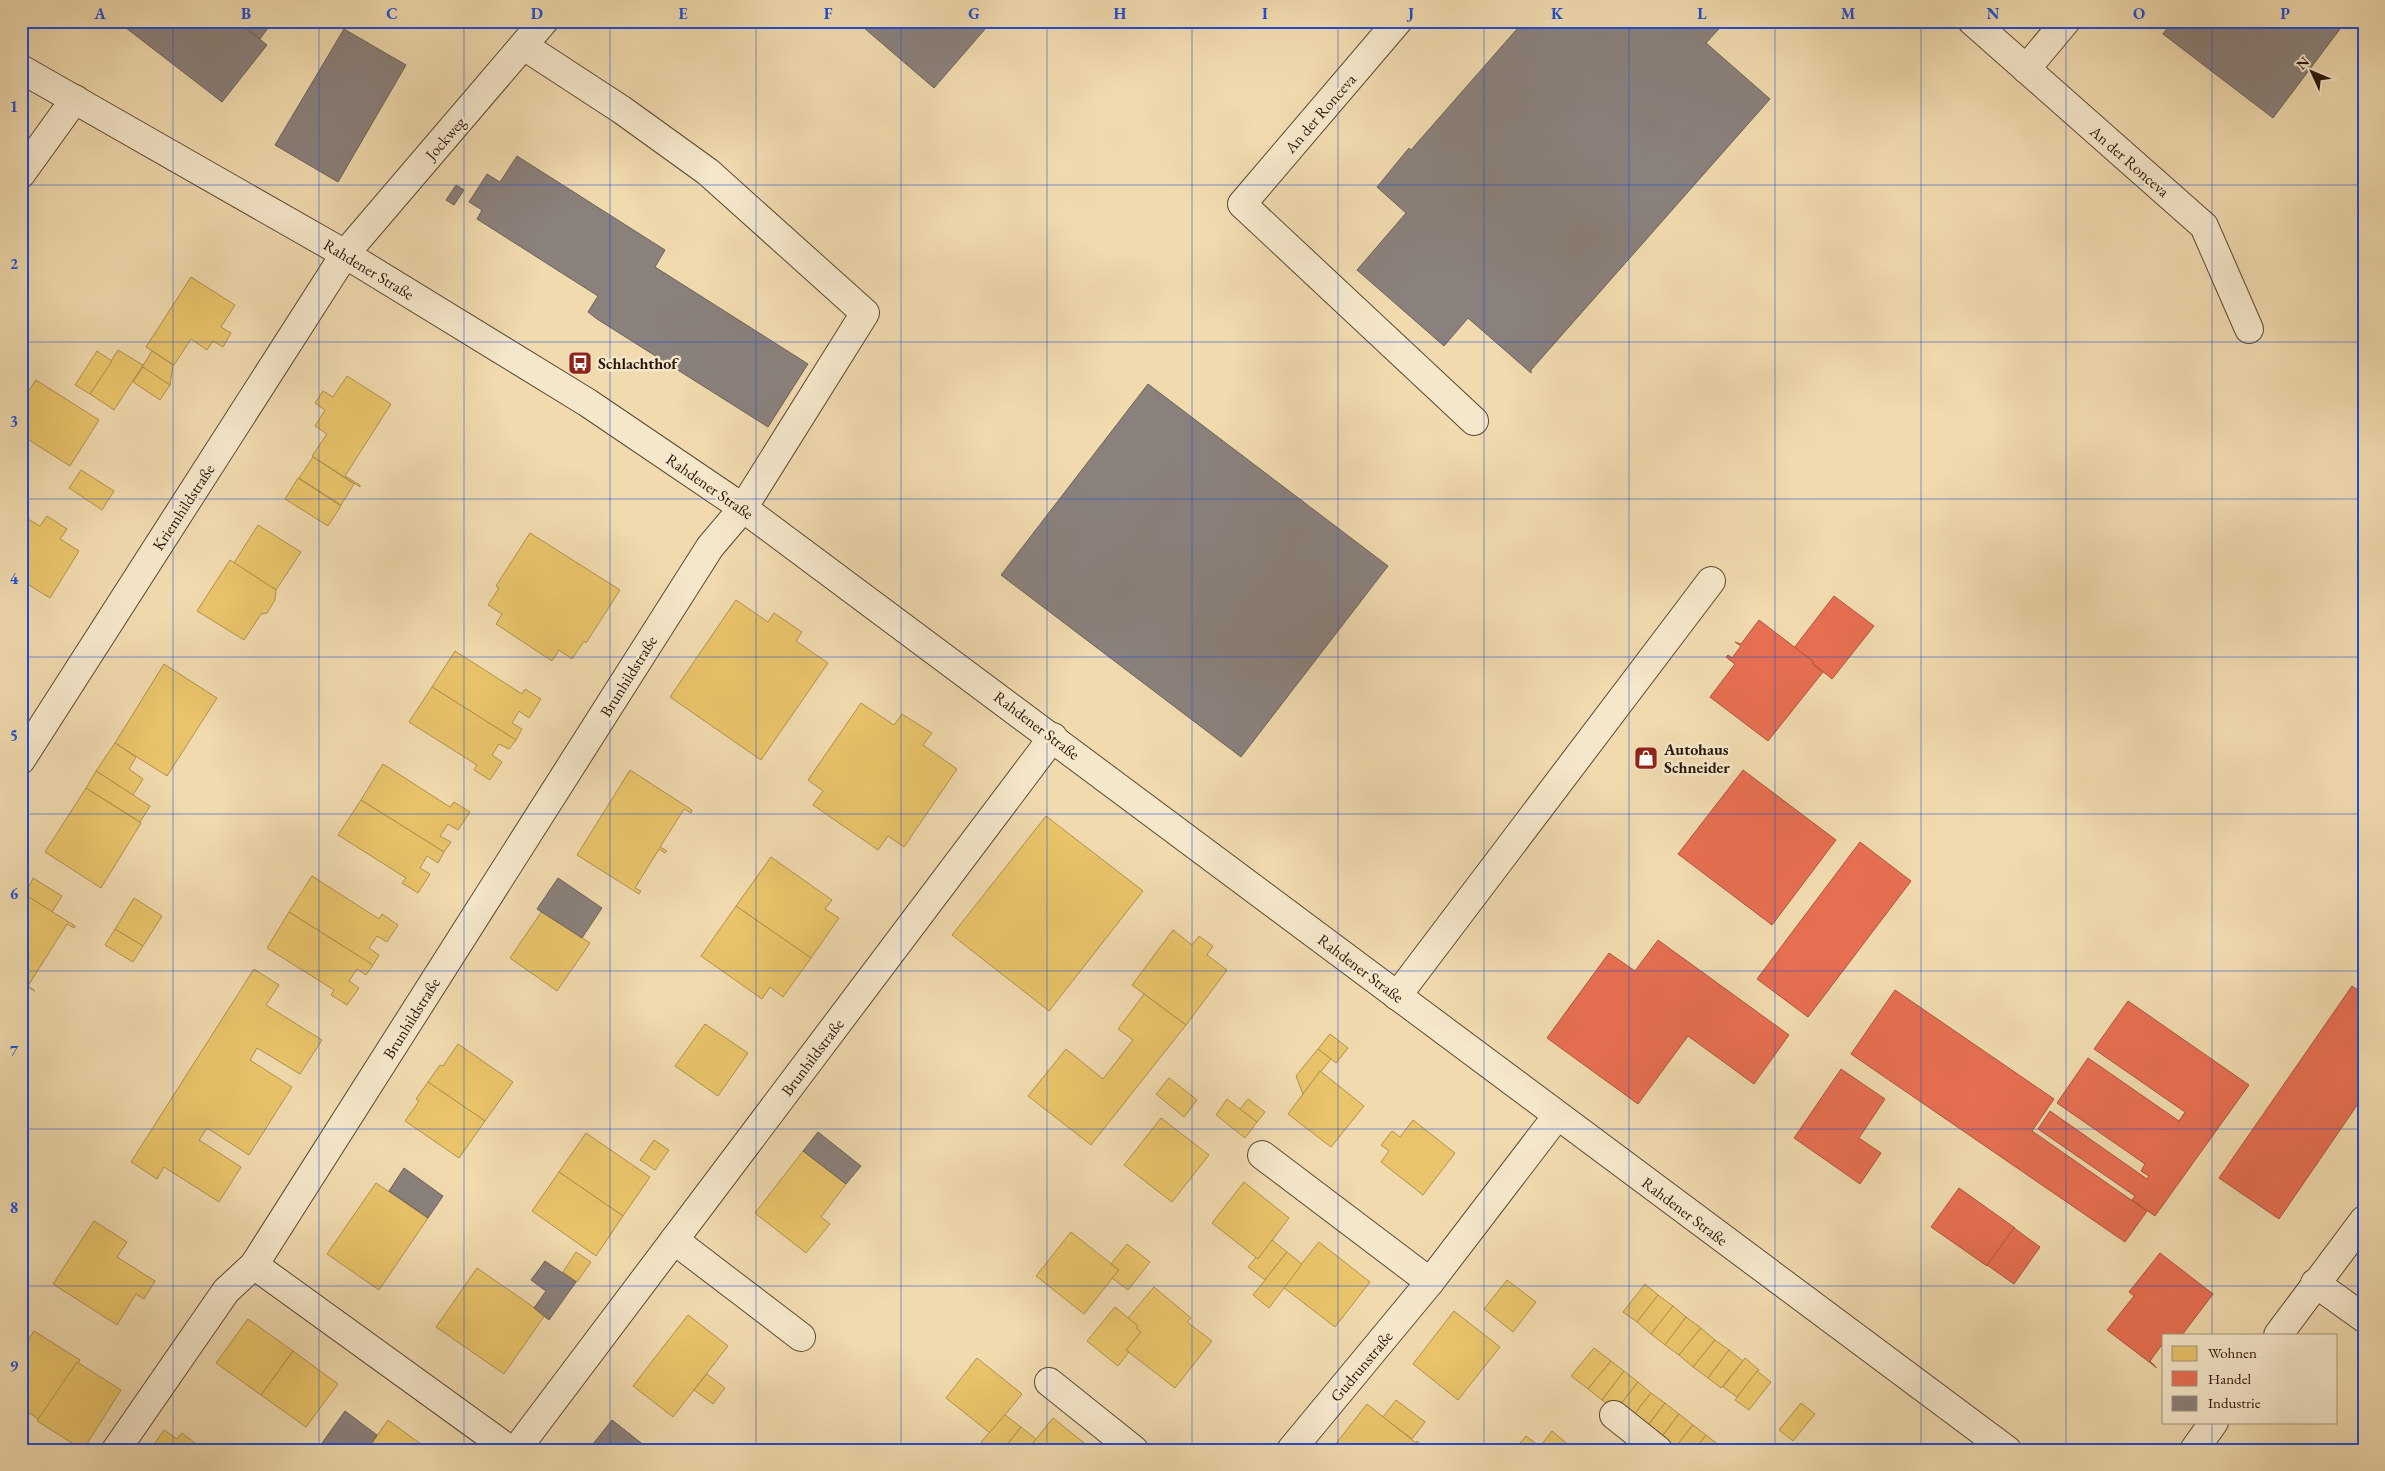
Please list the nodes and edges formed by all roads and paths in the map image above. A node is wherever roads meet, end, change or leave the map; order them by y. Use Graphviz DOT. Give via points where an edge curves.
graph roads {
  1 [pos="544,21"];
  2 [pos="1398,21"];
  3 [pos="1972,21"];
  4 [pos="2066,21"];
  5 [pos="524,46"];
  6 [pos="2026,68"];
  7 [pos="21,69"];
  8 [pos="75,99"];
  9 [pos="21,174"];
  10 [pos="345,254"];
  11 [pos="2249,329"];
  12 [pos="1474,421"];
  13 [pos="743,508"];
  14 [pos="1711,581"];
  15 [pos="1053,737"];
  16 [pos="21,760"];
  17 [pos="1397,996"];
  18 [pos="1557,1116"];
  19 [pos="1262,1155"];
  20 [pos="2364,1220"];
  21 [pos="674,1240"];
  22 [pos="254,1265"];
  23 [pos="1430,1282"];
  24 [pos="2315,1283"];
  25 [pos="2364,1318"];
  26 [pos="2279,1334"];
  27 [pos="802,1337"];
  28 [pos="1049,1382"];
  29 [pos="1614,1415"];
  30 [pos="2213,1424"];
  31 [pos="116,1450"];
  32 [pos="510,1450"];
  33 [pos="516,1450"];
  34 [pos="1134,1450"];
  35 [pos="1291,1450"];
  36 [pos="1658,1450"];
  37 [pos="2008,1450"];
  38 [pos="2194,1450"];
  1 -- 5 [label="street, Jockweg"];
  2 -- 12 [label="street, An der Ronceva" via="1242,204"];
  3 -- 6 [label="street, An der Ronceva"];
  4 -- 6 [label="street"];
  5 -- 10 [label="street, Jockweg"];
  5 -- 13 [label="street, Brunhildstraße" via="622,110 708,172 866,313"];
  6 -- 11 [label="street, An der Ronceva" via="2204,226"];
  7 -- 8 [label="street, Rahdener Straße"];
  8 -- 9 [label="street"];
  8 -- 10 [label="street, Rahdener Straße"];
  10 -- 13 [label="street, Rahdener Straße" via="588,403"];
  10 -- 16 [label="street, Kriemhildstraße"];
  13 -- 15 [label="street, Rahdener Straße"];
  13 -- 22 [label="street, Brunhildstraße" via="710,547"];
  14 -- 17 [label="street"];
  15 -- 17 [label="street, Rahdener Straße"];
  15 -- 21 [label="street, Brunhildstraße"];
  17 -- 18 [label="street, Rahdener Straße"];
  18 -- 23 [label="street, Gudrunstraße"];
  18 -- 37 [label="street, Rahdener Straße"];
  19 -- 23 [label="street"];
  20 -- 24 [label="street"];
  21 -- 27 [label="street"];
  21 -- 33 [label="street, Brunhildstraße"];
  22 -- 31 [label="street, Brunhildstraße" via="226,1291"];
  22 -- 32 [label="street"];
  23 -- 35 [label="street, Gudrunstraße"];
  24 -- 25 [label="street"];
  24 -- 26 [label="street"];
  28 -- 34 [label="street"];
  29 -- 36 [label="street"];
  30 -- 38 [label="street"];
}
